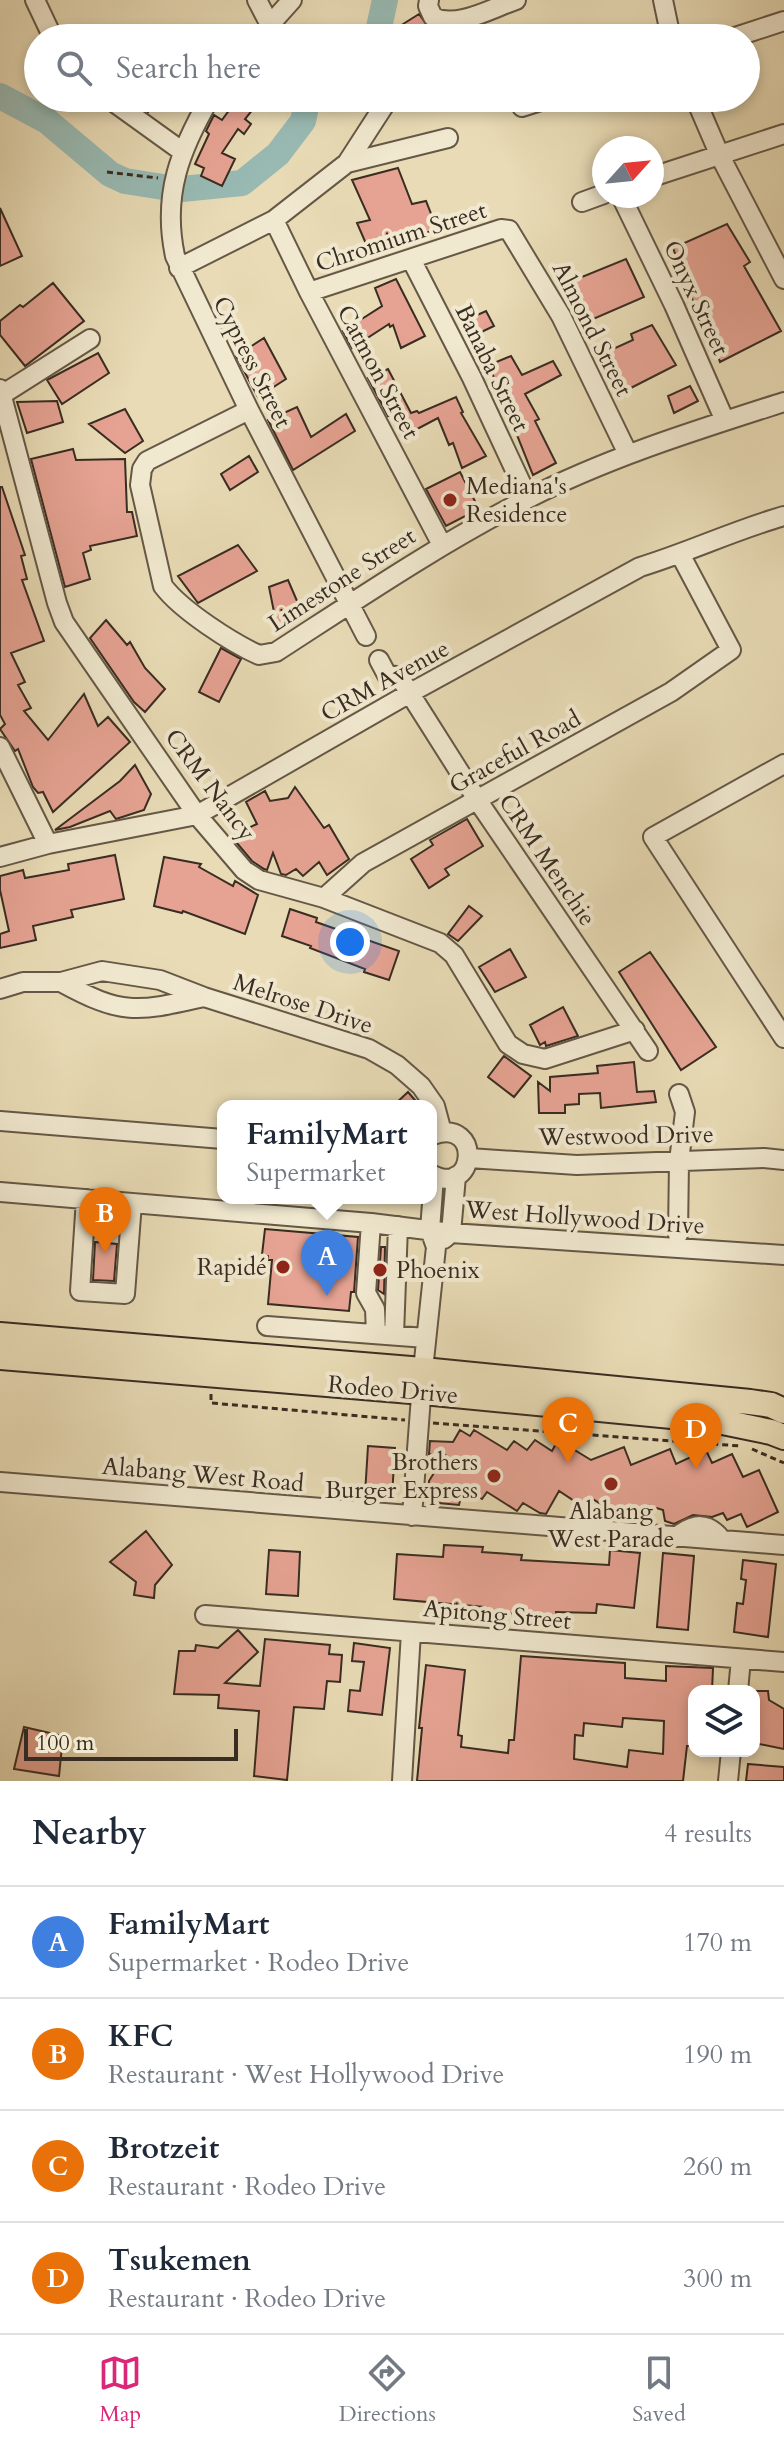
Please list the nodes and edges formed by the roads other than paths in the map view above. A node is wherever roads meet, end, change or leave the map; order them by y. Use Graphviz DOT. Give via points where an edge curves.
graph roads {
  1 [pos="35,0"];
  2 [pos="257,0"];
  3 [pos="292,0"];
  4 [pos="516,0"];
  5 [pos="663,0"];
  6 [pos="431,9"];
  7 [pos="784,21"];
  8 [pos="46,24"];
  9 [pos="262,24"];
  10 [pos="271,24"];
  11 [pos="668,24"];
  12 [pos="760,29"];
  13 [pos="127,112"];
  14 [pos="203,112"];
  15 [pos="380,112"];
  16 [pos="701,112"];
  17 [pos="784,134"];
  18 [pos="448,138"];
  19 [pos="183,152"];
  20 [pos="720,156"];
  21 [pos="347,163"];
  22 [pos="664,173"];
  23 [pos="592,198"];
  24 [pos="582,202"];
  25 [pos="627,208"];
  26 [pos="274,220"];
  27 [pos="509,230"];
  28 [pos="411,259"];
  29 [pos="179,268"];
  30 [pos="784,279"];
  31 [pos="309,292"];
  32 [pos="90,339"];
  33 [pos="0,393"];
  34 [pos="784,402"];
  35 [pos="249,410"];
  36 [pos="725,421"];
  37 [pos="628,454"];
  38 [pos="528,498"];
  39 [pos="783,518"];
  40 [pos="442,545"];
  41 [pos="680,554"];
  42 [pos="349,605"];
  43 [pos="366,636"];
  44 [pos="379,660"];
  45 [pos="410,693"];
  46 [pos="0,747"];
  47 [pos="784,764"];
  48 [pos="478,801"];
  49 [pos="197,815"];
  50 [pos="48,844"];
  51 [pos="0,857"];
  52 [pos="324,898"];
  53 [pos="61,982"];
  54 [pos="0,989"];
  55 [pos="204,997"];
  56 [pos="635,1030"];
  57 [pos="784,1038"];
  58 [pos="648,1051"];
  59 [pos="679,1094"];
  60 [pos="431,1100"];
  61 [pos="0,1121"];
  62 [pos="437,1134"];
  63 [pos="217,1139"];
  64 [pos="469,1158"];
  65 [pos="784,1160"];
  66 [pos="679,1161"];
  67 [pos="456,1176"];
  68 [pos="437,1177"];
  69 [pos="0,1192"];
  70 [pos="86,1199"];
  71 [pos="132,1203"];
  72 [pos="432,1204"];
  73 [pos="371,1223"];
  74 [pos="398,1226"];
  75 [pos="451,1233"];
  76 [pos="678,1235"];
  77 [pos="433,1238"];
  78 [pos="784,1255"];
  79 [pos="267,1326"];
  80 [pos="0,1335"];
  81 [pos="385,1335"];
  82 [pos="426,1338"];
  83 [pos="0,1357"];
  84 [pos="423,1381"];
  85 [pos="784,1393"];
  86 [pos="750,1402"];
  87 [pos="784,1411"];
  88 [pos="784,1437"];
  89 [pos="0,1482"];
  90 [pos="412,1516"];
  91 [pos="784,1545"];
  92 [pos="205,1615"];
  93 [pos="411,1632"];
  94 [pos="741,1659"];
  95 [pos="784,1662"];
  96 [pos="739,1685"];
  97 [pos="730,1757"];
  98 [pos="402,1781"];
  99 [pos="728,1781"];
  1 -- 8 [label="street"];
  2 -- 9 [label="street"];
  3 -- 10 [label="street"];
  4 -- 6 [label="street" via="454,22 443,23"];
  5 -- 11 [label="street"];
  7 -- 12 [label="street"];
  13 -- 19 [label="street"];
  14 -- 19 [label="street, Cypress Street"];
  15 -- 21 [label="street"];
  16 -- 20 [label="street"];
  17 -- 20 [label="street"];
  18 -- 21 [label="street"];
  19 -- 29 [label="street, Cypress Street" via="174,179 170,229"];
  20 -- 22 [label="street"];
  20 -- 30 [label="street"];
  21 -- 26 [label="street"];
  23 -- 24 [label="street"];
  25 -- 36 [label="street, Onyx Street"];
  26 -- 29 [label="street"];
  26 -- 31 [label="street, Catmon Street"];
  27 -- 28 [label="street, Chromium Street"];
  27 -- 37 [label="street, Almond Street" via="561,316"];
  28 -- 31 [label="street, Chromium Street"];
  28 -- 38 [label="street, Banaba Street"];
  29 -- 35 [label="street, Cypress Street"];
  31 -- 40 [label="street, Catmon Street"];
  32 -- 33 [label="street"];
  33 -- 49 [label="street, CRM Nancy" via="64,622"];
  34 -- 36 [label="street, Limestone Street"];
  35 -- 42 [label="street, Cypress Street"];
  35 -- 42 [label="street, Limestone Street" via="156,456 142,469 140,485 163,586 186,609 259,655 276,652"];
  36 -- 37 [label="street, Limestone Street"];
  37 -- 38 [label="street, Limestone Street"];
  38 -- 40 [label="street, Limestone Street"];
  39 -- 41 [label="street, CRM Avenue" via="725,534"];
  40 -- 42 [label="street, Limestone Street"];
  41 -- 45 [label="street, CRM Avenue" via="640,567"];
  41 -- 48 [label="street, Graceful Road" via="731,650 671,692"];
  42 -- 43 [label="street, Cypress Street"];
  44 -- 45 [label="street, CRM Menchie" via="387,675 400,678"];
  45 -- 48 [label="street, CRM Menchie"];
  45 -- 49 [label="street, CRM Avenue"];
  46 -- 50 [label="street"];
  47 -- 57 [label="street" via="653,837"];
  48 -- 52 [label="street, Graceful Road" via="363,863"];
  48 -- 56 [label="street, CRM Menchie"];
  49 -- 50 [label="street, CRM Avenue"];
  49 -- 52 [label="street, CRM Nancy" via="259,880"];
  50 -- 51 [label="street, CRM Avenue"];
  52 -- 56 [label="street, CRM Nancy" via="440,943 454,955 508,1044 523,1054 545,1059"];
  53 -- 54 [label="street, Melrose Drive" via="23,982"];
  53 -- 55 [label="street, Melrose Drive" via="102,971 131,974"];
  53 -- 55 [label="street, Melrose Drive" via="118,1008 159,1007"];
  55 -- 60 [label="street, Melrose Drive" via="369,1049 397,1065"];
  56 -- 58 [label="street, CRM Menchie"];
  59 -- 66 [label="street" via="685,1112"];
  61 -- 63 [label="street"];
  62 -- 64 [label="street" via="461,1138"];
  64 -- 66 [label="street, Westwood Drive" via="577,1165"];
  64 -- 67 [label="street"];
  65 -- 66 [label="street, Westwood Drive"];
  66 -- 76 [label="street"];
  67 -- 68 [label="street"];
  67 -- 75 [label="street"];
  69 -- 70 [label="street, West Hollywood Drive"];
  70 -- 71 [label="street, West Hollywood Drive"];
  70 -- 71 [label="street" via="80,1291 125,1294"];
  71 -- 73 [label="street, West Hollywood Drive"];
  72 -- 77 [label="street"];
  73 -- 74 [label="street, West Hollywood Drive"];
  73 -- 81 [label="street" via="366,1293"];
  74 -- 77 [label="street, West Hollywood Drive"];
  74 -- 81 [label="street"];
  75 -- 77 [label="street, West Hollywood Drive"];
  75 -- 78 [label="street, West Hollywood Drive"];
  77 -- 82 [label="street"];
  79 -- 81 [label="street"];
  80 -- 84 [label="main road, Rodeo Drive"];
  81 -- 82 [label="street"];
  82 -- 84 [label="street"];
  83 -- 84 [label="main road, Rodeo Drive" via="213,1374"];
  84 -- 86 [label="main road, Rodeo Drive"];
  84 -- 88 [label="main road, Rodeo Drive" via="713,1420"];
  84 -- 90 [label="street"];
  85 -- 86 [label="street"];
  86 -- 87 [label="main road, Rodeo Drive"];
  89 -- 90 [label="street, Alabang West Road"];
  90 -- 91 [label="street, Alabang West Road" via="676,1537 699,1525 722,1540"];
  92 -- 93 [label="street, Apitong Street"];
  93 -- 94 [label="street, Apitong Street"];
  93 -- 98 [label="street"];
  94 -- 95 [label="street, Apitong Street"];
  94 -- 96 [label="street"];
  97 -- 99 [label="street"];
}
